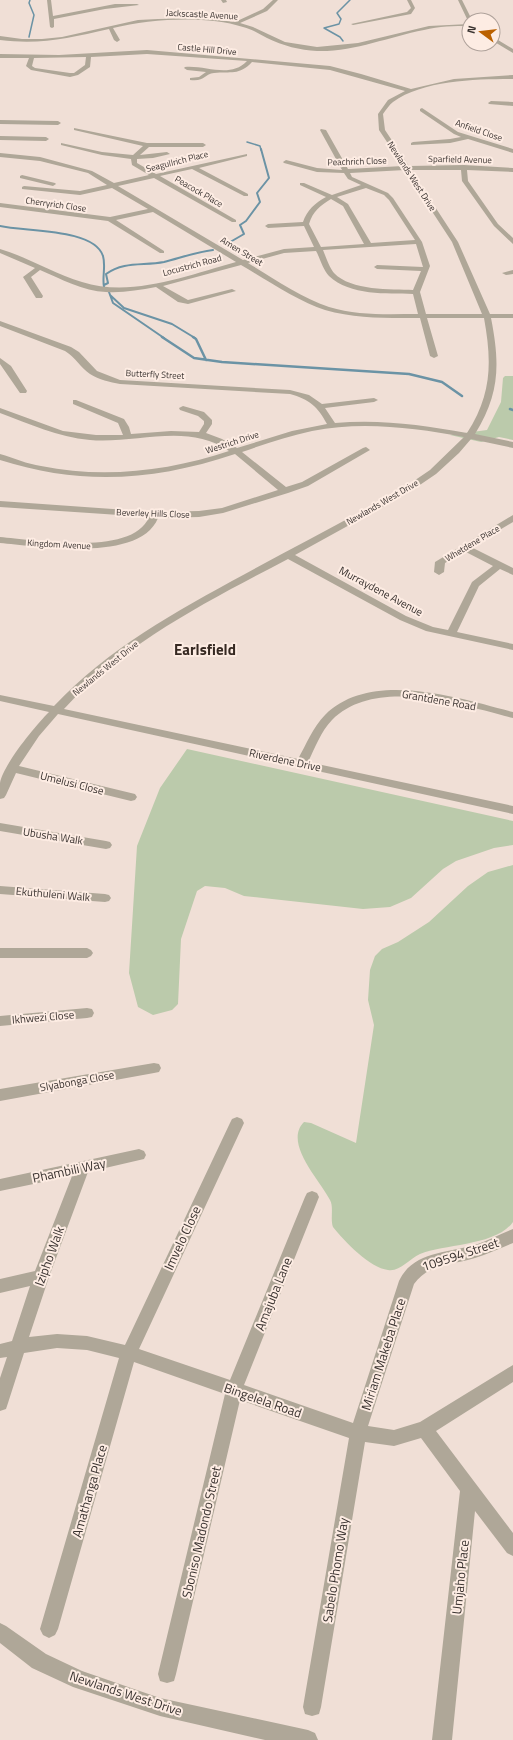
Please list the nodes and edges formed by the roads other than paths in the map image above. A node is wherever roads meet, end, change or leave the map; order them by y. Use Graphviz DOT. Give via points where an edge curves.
graph roads {
  1 [pos="50,0"];
  2 [pos="276,0"];
  3 [pos="409,0"];
  4 [pos="460,0"];
  5 [pos="138,5"];
  6 [pos="466,12"];
  7 [pos="139,15"];
  8 [pos="51,18"];
  9 [pos="146,21"];
  10 [pos="236,23"];
  11 [pos="354,24"];
  12 [pos="461,25"];
  13 [pos="52,27"];
  14 [pos="111,28"];
  15 [pos="0,38"];
  16 [pos="117,40"];
  17 [pos="501,44"];
  18 [pos="513,51"];
  19 [pos="90,55"];
  20 [pos="0,56"];
  21 [pos="32,58"];
  22 [pos="251,60"];
  23 [pos="187,68"];
  24 [pos="212,70"];
  25 [pos="513,76"];
  26 [pos="192,79"];
  27 [pos="410,91"];
  28 [pos="491,103"];
  29 [pos="513,104"];
  30 [pos="422,110"];
  31 [pos="0,122"];
  32 [pos="58,123"];
  33 [pos="76,129"];
  34 [pos="323,130"];
  35 [pos="467,136"];
  36 [pos="0,138"];
  37 [pos="46,139"];
  38 [pos="63,144"];
  39 [pos="203,144"];
  40 [pos="412,144"];
  41 [pos="147,145"];
  42 [pos="513,150"];
  43 [pos="167,154"];
  44 [pos="0,155"];
  45 [pos="245,155"];
  46 [pos="134,158"];
  47 [pos="286,162"];
  48 [pos="193,166"];
  49 [pos="464,167"];
  50 [pos="407,168"];
  51 [pos="513,170"];
  52 [pos="346,171"];
  53 [pos="155,176"];
  54 [pos="22,177"];
  55 [pos="302,184"];
  56 [pos="114,186"];
  57 [pos="365,186"];
  58 [pos="24,188"];
  59 [pos="62,192"];
  60 [pos="246,195"];
  61 [pos="332,197"];
  62 [pos="0,205"];
  63 [pos="153,210"];
  64 [pos="110,219"];
  65 [pos="234,221"];
  66 [pos="306,224"];
  67 [pos="268,226"];
  68 [pos="419,242"];
  69 [pos="513,242"];
  70 [pos="369,246"];
  71 [pos="319,249"];
  72 [pos="0,251"];
  73 [pos="162,252"];
  74 [pos="242,261"];
  75 [pos="377,267"];
  76 [pos="39,268"];
  77 [pos="426,270"];
  78 [pos="157,285"];
  79 [pos="232,291"];
  80 [pos="416,292"];
  81 [pos="39,296"];
  82 [pos="487,316"];
  83 [pos="513,316"];
  84 [pos="425,317"];
  85 [pos="0,323"];
  86 [pos="434,356"];
  87 [pos="1,362"];
  88 [pos="23,391"];
  89 [pos="374,400"];
  90 [pos="76,402"];
  91 [pos="322,406"];
  92 [pos="183,408"];
  93 [pos="0,410"];
  94 [pos="332,426"];
  95 [pos="201,435"];
  96 [pos="470,435"];
  97 [pos="128,437"];
  98 [pos="513,445"];
  99 [pos="366,450"];
  100 [pos="234,451"];
  101 [pos="0,457"];
  102 [pos="285,491"];
  103 [pos="0,504"];
  104 [pos="155,515"];
  105 [pos="513,518"];
  106 [pos="0,540"];
  107 [pos="465,548"];
  108 [pos="288,555"];
  109 [pos="499,566"];
  110 [pos="439,572"];
  111 [pos="513,572"];
  112 [pos="452,633"];
  113 [pos="513,647"];
  114 [pos="0,698"];
  115 [pos="57,710"];
  116 [pos="513,715"];
  117 [pos="301,764"];
  118 [pos="12,768"];
  119 [pos="0,795"];
  120 [pos="131,797"];
  121 [pos="513,810"];
  122 [pos="0,827"];
  123 [pos="106,845"];
  124 [pos="0,890"];
  125 [pos="105,898"];
  126 [pos="0,953"];
  127 [pos="87,953"];
  128 [pos="86,1013"];
  129 [pos="0,1021"];
  130 [pos="154,1068"];
  131 [pos="0,1095"];
  132 [pos="237,1123"];
  133 [pos="138,1155"];
  134 [pos="82,1168"];
  135 [pos="0,1185"];
  136 [pos="312,1197"];
  137 [pos="513,1236"];
  138 [pos="410,1275"];
  139 [pos="41,1277"];
  140 [pos="0,1286"];
  141 [pos="20,1346"];
  142 [pos="0,1351"];
  143 [pos="129,1354"];
  144 [pos="513,1373"];
  145 [pos="234,1390"];
  146 [pos="0,1403"];
  147 [pos="424,1429"];
  148 [pos="358,1433"];
  149 [pos="469,1489"];
  150 [pos="513,1547"];
  151 [pos="49,1629"];
  152 [pos="0,1632"];
  153 [pos="168,1674"];
  154 [pos="312,1707"];
  155 [pos="307,1740"];
  156 [pos="442,1740"];
  1 -- 8 [label="street"];
  2 -- 10 [label="street" via="265,10"];
  3 -- 11 [label="street" via="413,8 409,13"];
  4 -- 6 [label="street"];
  5 -- 8 [label="street" via="114,5 78,15"];
  7 -- 9 [label="street"];
  8 -- 13 [label="street"];
  9 -- 10 [label="street, Jackscastle Avenue"];
  9 -- 14 [label="street, Jackscastle Avenue"];
  10 -- 12 [label="street, Jackscastle Avenue" via="284,44 319,49 362,45 429,27"];
  14 -- 15 [label="street, Jackscastle Avenue" via="50,40 23,41"];
  14 -- 16 [label="street"];
  17 -- 18 [label="street"];
  19 -- 21 [label="street, Castle Hill Drive"];
  19 -- 21 [label="street" via="88,66 70,75 33,68 29,66"];
  19 -- 22 [label="street, Castle Hill Drive" via="151,52"];
  20 -- 21 [label="street, Castle Hill Drive"];
  22 -- 24 [label="street" via="242,68 235,70"];
  22 -- 27 [label="street, Castle Hill Drive" via="330,68"];
  23 -- 24 [label="street"];
  24 -- 26 [label="street" via="200,79"];
  25 -- 27 [label="street, Newlands West Drive" via="461,80"];
  27 -- 50 [label="street, Newlands West Drive" via="388,103 379,116 382,130"];
  28 -- 29 [label="street"];
  30 -- 35 [label="street, Anfield Close" via="452,131"];
  31 -- 32 [label="street"];
  33 -- 41 [label="street"];
  34 -- 52 [label="street"];
  35 -- 40 [label="street" via="450,142"];
  35 -- 42 [label="street, Anfield Close"];
  36 -- 37 [label="street"];
  38 -- 46 [label="street" via="104,155"];
  39 -- 41 [label="street"];
  41 -- 46 [label="street"];
  43 -- 46 [label="street"];
  44 -- 56 [label="street, Amen Street" via="54,161 90,172"];
  45 -- 48 [label="street, Seagullrich Place"];
  46 -- 53 [label="street, Peacock Place" via="134,164"];
  47 -- 52 [label="street, Peachrich Close" via="326,172"];
  48 -- 53 [label="street, Seagullrich Place"];
  48 -- 60 [label="street"];
  49 -- 50 [label="street, Sparfield Avenue"];
  49 -- 51 [label="street, Sparfield Avenue"];
  49 -- 69 [label="street" via="465,180 496,225"];
  50 -- 52 [label="street, Peachrich Close"];
  50 -- 82 [label="street, Newlands West Drive" via="455,242"];
  52 -- 57 [label="street" via="350,178"];
  53 -- 56 [label="street, Seagullrich Place"];
  53 -- 65 [label="street, Peacock Place"];
  54 -- 59 [label="street" via="53,184 61,188"];
  55 -- 61 [label="street"];
  56 -- 59 [label="street, Seagullrich Place" via="80,194"];
  56 -- 63 [label="street, Amen Street"];
  57 -- 61 [label="street"];
  57 -- 68 [label="street" via="386,194 391,199"];
  58 -- 59 [label="street, Seagullrich Place"];
  61 -- 66 [label="street" via="316,205 307,217"];
  61 -- 70 [label="street" via="346,204"];
  62 -- 64 [label="street, Cherryrich Close"];
  63 -- 64 [label="street, Cherryrich Close"];
  63 -- 74 [label="street, Amen Street"];
  64 -- 73 [label="street, Cherryrich Close"];
  66 -- 67 [label="street"];
  66 -- 71 [label="street"];
  68 -- 70 [label="street, Locustrich Road"];
  68 -- 77 [label="street" via="428,266"];
  70 -- 71 [label="street, Locustrich Road"];
  71 -- 74 [label="street, Locustrich Road" via="284,251"];
  71 -- 80 [label="street" via="331,274 344,283 372,289"];
  72 -- 76 [label="street, Locustrich Road"];
  74 -- 78 [label="street, Locustrich Road"];
  74 -- 84 [label="street, Amen Street" via="326,308 371,316"];
  75 -- 77 [label="street"];
  76 -- 78 [label="street, Locustrich Road" via="78,284 104,290"];
  76 -- 81 [label="street" via="27,277"];
  77 -- 80 [label="street"];
  78 -- 79 [label="street" via="188,302"];
  80 -- 84 [label="street"];
  82 -- 83 [label="street, Amen Street"];
  82 -- 84 [label="street, Amen Street"];
  82 -- 96 [label="street, Newlands West Drive" via="493,348 491,391 482,415"];
  84 -- 86 [label="street"];
  85 -- 91 [label="street, Butterfly Street" via="68,349 89,369 108,379 134,384 279,391 300,394"];
  87 -- 88 [label="street"];
  89 -- 91 [label="street"];
  90 -- 97 [label="street" via="120,421 124,424"];
  91 -- 94 [label="street"];
  92 -- 95 [label="street" via="208,420"];
  93 -- 97 [label="street" via="64,434 102,438"];
  94 -- 96 [label="street, Westrich Drive" via="387,424"];
  94 -- 100 [label="street, Westrich Drive" via="289,434"];
  95 -- 97 [label="street" via="178,433"];
  95 -- 100 [label="street" via="219,441"];
  96 -- 98 [label="street"];
  96 -- 108 [label="street, Newlands West Drive" via="433,472 408,489"];
  99 -- 102 [label="street, Beverley Hills Close" via="323,475"];
  100 -- 101 [label="street, Westrich Drive" via="166,470 114,474 41,469"];
  100 -- 102 [label="street"];
  102 -- 104 [label="street, Beverley Hills Close" via="223,510 183,515"];
  103 -- 104 [label="street, Beverley Hills Close"];
  104 -- 106 [label="street, Kingdom Avenue" via="151,525 139,535 104,545 83,546"];
  105 -- 107 [label="street, Whetdene Place"];
  107 -- 109 [label="street"];
  107 -- 110 [label="street, Whetdene Place" via="440,562"];
  108 -- 112 [label="street, Murraydene Avenue" via="404,618 430,629"];
  108 -- 115 [label="street, Newlands West Drive" via="155,628 121,652"];
  109 -- 111 [label="street"];
  109 -- 112 [label="street" via="475,584"];
  112 -- 113 [label="street, Murraydene Avenue"];
  114 -- 115 [label="street, Riverdene Drive"];
  115 -- 117 [label="street, Riverdene Drive"];
  115 -- 118 [label="street, Newlands West Drive"];
  116 -- 117 [label="street, Grantdene Road" via="419,694 392,693 362,697 340,707 328,717"];
  117 -- 121 [label="street, Riverdene Drive"];
  118 -- 119 [label="street, Newlands West Drive"];
  118 -- 120 [label="street, Umelusi Close"];
  122 -- 123 [label="street, Ubusha Walk"];
  124 -- 125 [label="street, Ekuthuleni Walk"];
  126 -- 127 [label="street"];
  128 -- 129 [label="street, Ikhwezi Close"];
  130 -- 131 [label="street, Slyabonga Close"];
  132 -- 143 [label="street, Imvelo Close"];
  133 -- 134 [label="street, Phambili Way"];
  134 -- 135 [label="street, Phambili Way"];
  134 -- 139 [label="street, Izipho Walk"];
  136 -- 145 [label="street, Amajuba Lane"];
  137 -- 138 [label="street, 109594 Street" via="475,1251 425,1263"];
  138 -- 148 [label="street, Miriam Makeba Place"];
  139 -- 140 [label="street"];
  139 -- 141 [label="street, Izipho Walk"];
  141 -- 142 [label="street, Bingelela Road"];
  141 -- 143 [label="street, Bingelela Road" via="57,1341 87,1342"];
  141 -- 146 [label="street, Izipho Walk"];
  143 -- 145 [label="street, Bingelela Road"];
  143 -- 151 [label="street, Amathanga Place"];
  144 -- 147 [label="street, Bingelela Road"];
  145 -- 148 [label="street, Bingelela Road"];
  145 -- 153 [label="street, Sboniso Madondo Street"];
  147 -- 148 [label="street, Bingelela Road" via="394,1438"];
  147 -- 149 [label="street"];
  148 -- 154 [label="street, Sabelo Phomo Way"];
  149 -- 150 [label="street"];
  149 -- 156 [label="street, Umjaho Place"];
  152 -- 155 [label="street, Newlands West Drive" via="39,1661 80,1680 160,1707"];
}
